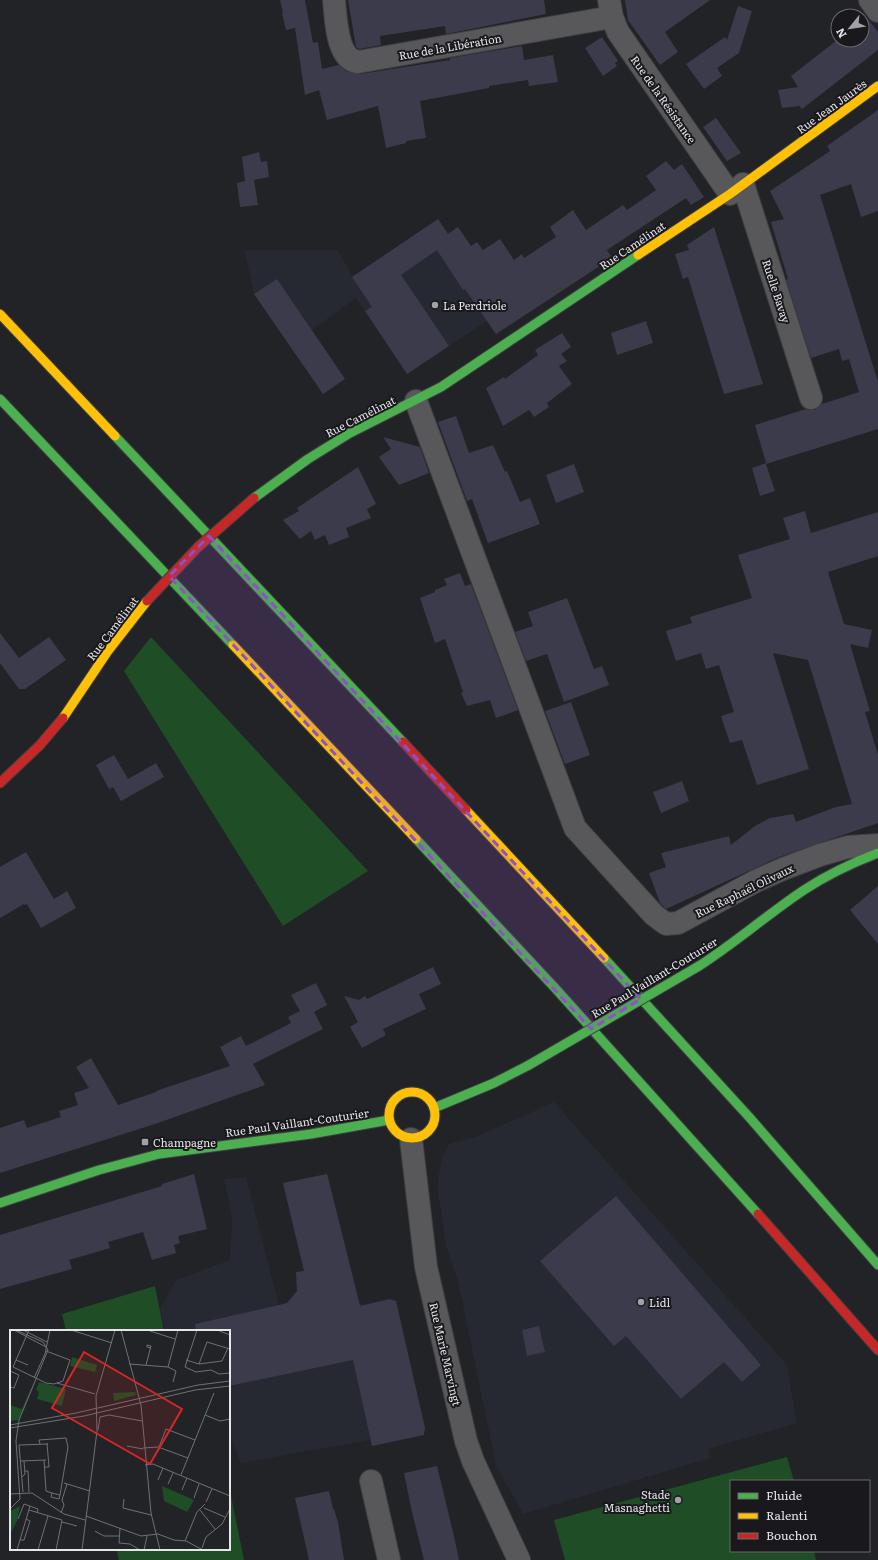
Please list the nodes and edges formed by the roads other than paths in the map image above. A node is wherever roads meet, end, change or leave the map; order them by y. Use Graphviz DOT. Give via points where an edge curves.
graph roads {
  1 [pos="334,0"];
  2 [pos="870,0"];
  3 [pos="611,9"];
  4 [pos="878,11"];
  5 [pos="878,86"];
  6 [pos="797,145"];
  7 [pos="736,189"];
  8 [pos="0,314"];
  9 [pos="811,398"];
  10 [pos="0,399"];
  11 [pos="416,401"];
  12 [pos="0,783"];
  13 [pos="878,845"];
  14 [pos="878,853"];
  15 [pos="434,1108"];
  16 [pos="389,1120"];
  17 [pos="411,1139"];
  18 [pos="0,1203"];
  19 [pos="878,1265"];
  20 [pos="878,1350"];
  21 [pos="371,1481"];
  22 [pos="389,1560"];
  23 [pos="519,1560"];
  1 -- 3 [label="street, Rue de la Libération" via="341,45 348,58 358,62"];
  2 -- 4 [label="street"];
  3 -- 7 [label="street, Rue de la Résistance" via="618,32"];
  5 -- 6 [label="main road, Rue Jean Jaurès"];
  6 -- 7 [label="main road, Rue Camélinat"];
  7 -- 9 [label="street, Ruelle Bavay"];
  7 -- 11 [label="main road, Rue Camélinat" via="441,387"];
  8 -- 19 [label="main road" via="512,858 750,1118"];
  10 -- 20 [label="main road" via="502,932 692,1140"];
  11 -- 12 [label="main road, Rue Camélinat, bridge" via="329,444 254,498 203,541 147,601 108,651 56,727"];
  11 -- 13 [label="street, Rue Raphaël Olivaux" via="575,828 659,920 666,924 678,923 769,875 820,855 848,847"];
  14 -- 15 [label="main road, Rue Paul Vaillant-Couturier, bridge" via="849,865 805,890 699,966 529,1065"];
  15 -- 16 [label="main road" via="430,1100 422,1094 404,1094 393,1102"];
  15 -- 17 [label="main road" via="435,1122 430,1130 420,1138"];
  16 -- 17 [label="main road" via="399,1134"];
  16 -- 18 [label="main road, Rue Paul Vaillant-Couturier" via="299,1136 156,1155 99,1170"];
  17 -- 23 [label="street, Rue Marie Marvingt" via="426,1268 466,1441"];
  21 -- 22 [label="street"];
}
